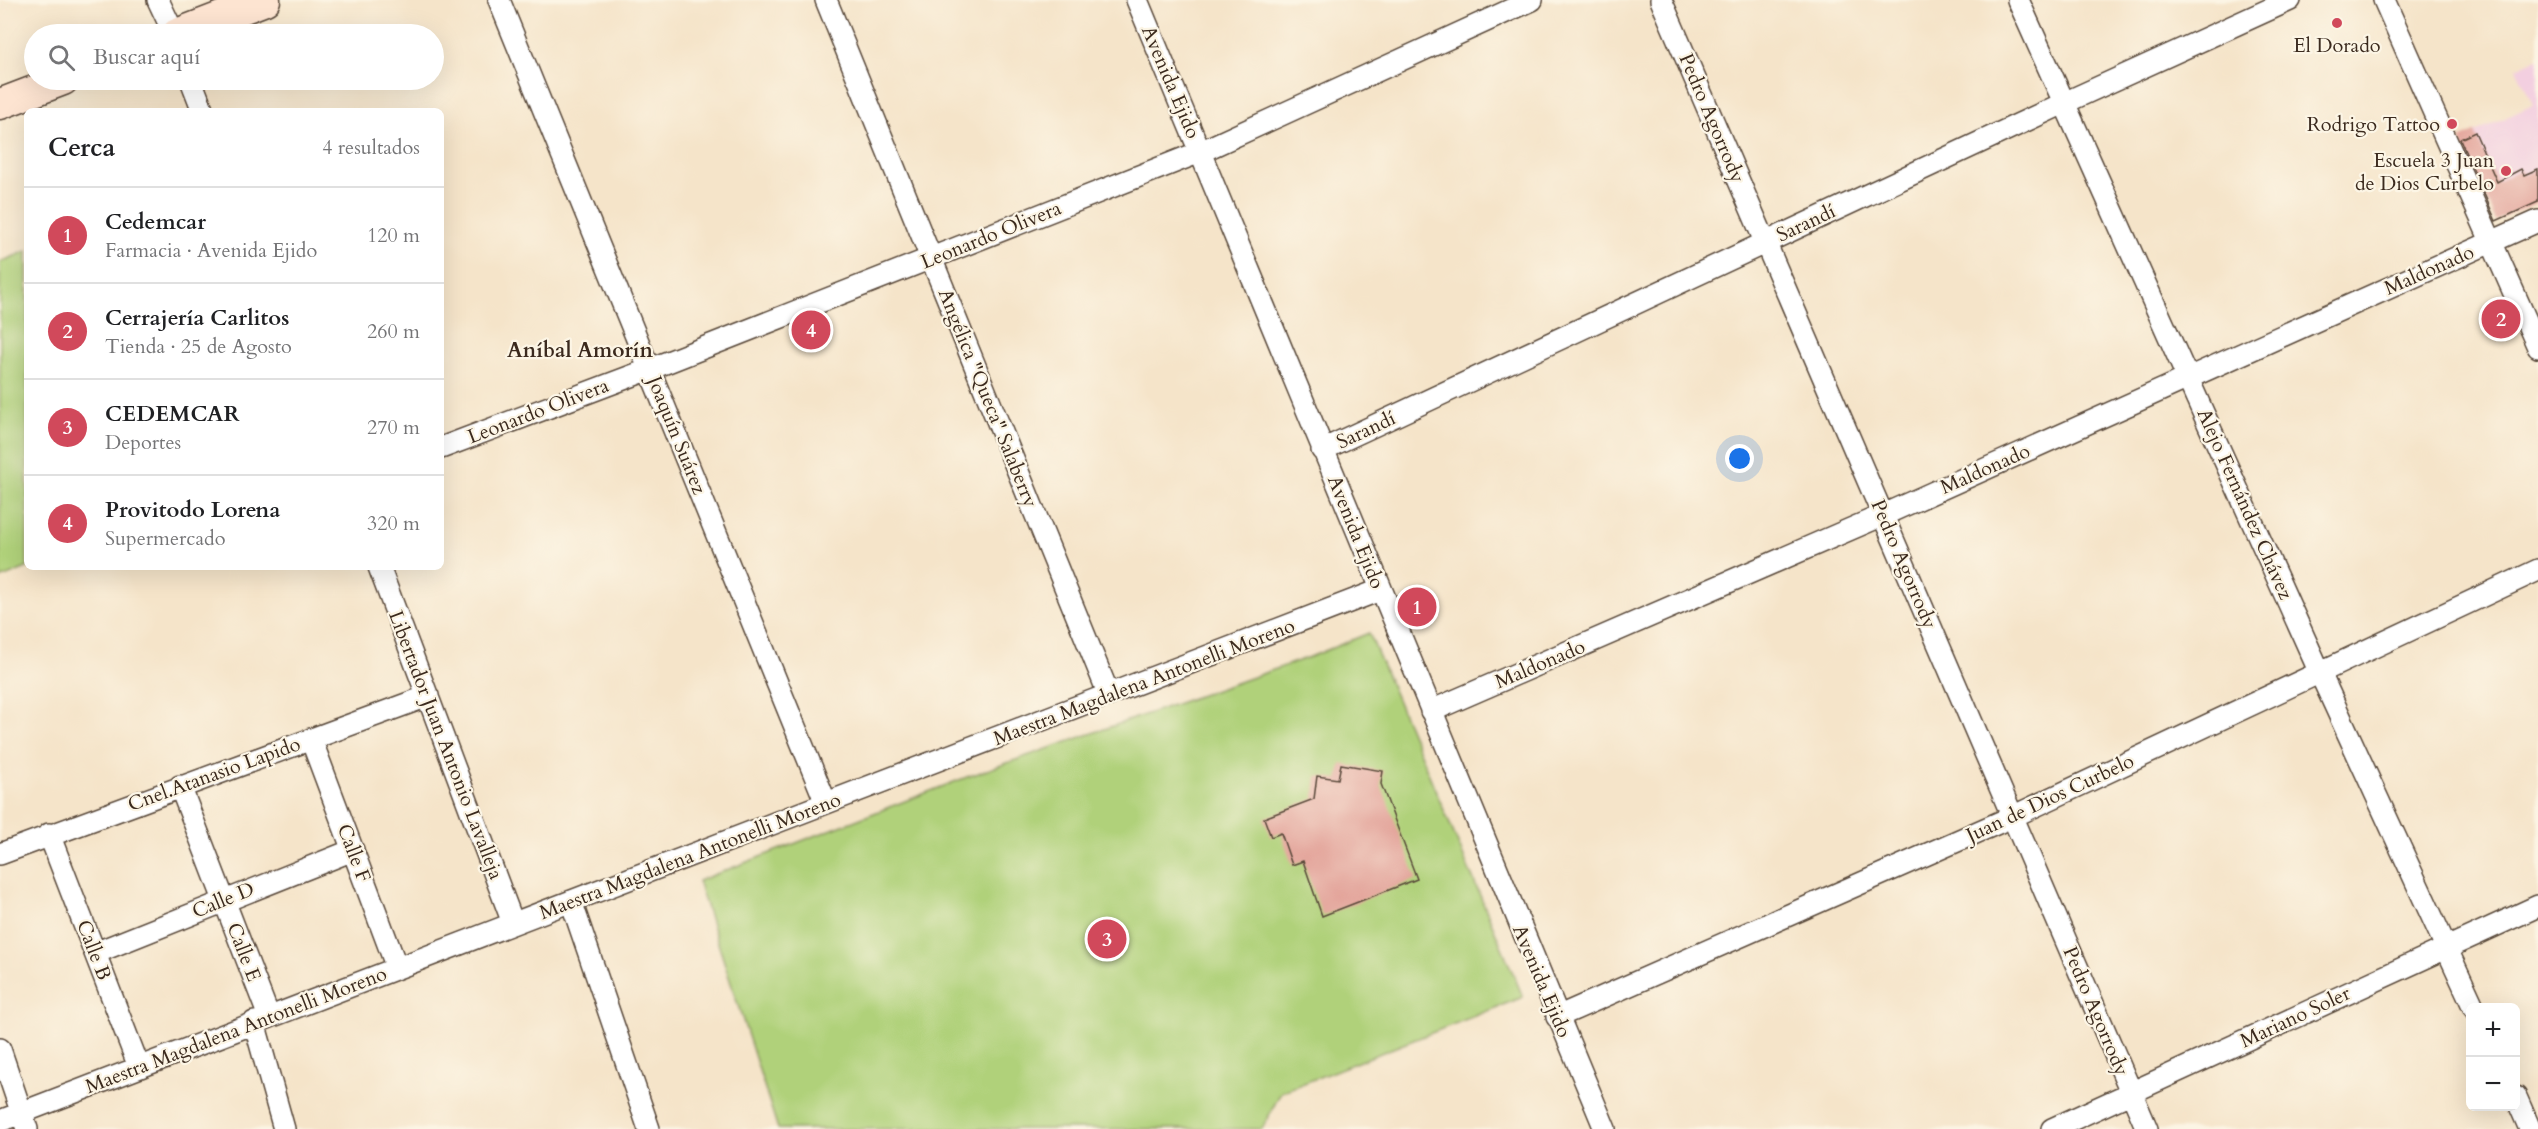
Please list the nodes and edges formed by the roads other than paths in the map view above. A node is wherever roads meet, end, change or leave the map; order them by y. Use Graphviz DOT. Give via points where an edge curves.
graph roads {
  1 [pos="158,0"];
  2 [pos="265,0"];
  3 [pos="499,0"];
  4 [pos="826,0"];
  5 [pos="1137,0"];
  6 [pos="1532,0"];
  7 [pos="1661,0"];
  8 [pos="2018,0"];
  9 [pos="2290,0"];
  10 [pos="2384,0"];
  11 [pos="170,24"];
  12 [pos="201,24"];
  13 [pos="37,90"];
  14 [pos="195,90"];
  15 [pos="2064,103"];
  16 [pos="0,104"];
  17 [pos="202,108"];
  18 [pos="1200,152"];
  19 [pos="2538,221"];
  20 [pos="2492,242"];
  21 [pos="1765,243"];
  22 [pos="932,258"];
  23 [pos="2538,347"];
  24 [pos="650,369"];
  25 [pos="2189,377"];
  26 [pos="444,447"];
  27 [pos="1322,450"];
  28 [pos="1883,515"];
  29 [pos="380,570"];
  30 [pos="2538,570"];
  31 [pos="1380,590"];
  32 [pos="2320,673"];
  33 [pos="1109,695"];
  34 [pos="428,696"];
  35 [pos="1431,711"];
  36 [pos="311,739"];
  37 [pos="180,786"];
  38 [pos="826,803"];
  39 [pos="2014,816"];
  40 [pos="49,834"];
  41 [pos="353,849"];
  42 [pos="0,854"];
  43 [pos="223,899"];
  44 [pos="571,901"];
  45 [pos="2538,906"];
  46 [pos="513,923"];
  47 [pos="2446,948"];
  48 [pos="95,953"];
  49 [pos="398,968"];
  50 [pos="2472,1003"];
  51 [pos="1557,1017"];
  52 [pos="261,1020"];
  53 [pos="0,1049"];
  54 [pos="139,1067"];
  55 [pos="2131,1092"];
  56 [pos="2520,1106"];
  57 [pos="0,1121"];
  58 [pos="25,1121"];
  59 [pos="284,1129"];
  60 [pos="649,1129"];
  61 [pos="1605,1129"];
  62 [pos="2052,1129"];
  63 [pos="2147,1129"];
  64 [pos="2530,1129"];
  1 -- 11 [label="street"];
  2 -- 12 [label="street"];
  3 -- 24 [label="street, Joaquín Suárez"];
  4 -- 22 [label="street, Angélica \"Queca\" Salaberry"];
  5 -- 18 [label="street, Avenida Ejido"];
  6 -- 18 [label="street, Leonardo Olivera"];
  7 -- 21 [label="street, Pedro Agorrody"];
  8 -- 15 [label="street, Alejo Fernández Chávez"];
  9 -- 15 [label="street, Sarandí"];
  10 -- 20 [label="street"];
  13 -- 16 [label="street"];
  14 -- 17 [label="street"];
  15 -- 21 [label="street, Sarandí"];
  15 -- 25 [label="street, Alejo Fernández Chávez"];
  18 -- 22 [label="street, Leonardo Olivera"];
  18 -- 27 [label="street, Avenida Ejido"];
  19 -- 20 [label="street, Maldonado"];
  20 -- 23 [label="street"];
  20 -- 25 [label="street, Maldonado"];
  21 -- 27 [label="street, Sarandí"];
  21 -- 28 [label="street, Pedro Agorrody"];
  22 -- 24 [label="street, Leonardo Olivera"];
  22 -- 33 [label="street, Angélica \"Queca\" Salaberry"];
  24 -- 26 [label="street, Leonardo Olivera"];
  24 -- 38 [label="street, Joaquín Suárez"];
  25 -- 28 [label="street, Maldonado"];
  25 -- 32 [label="street, Alejo Fernández Chávez"];
  27 -- 31 [label="street, Avenida Ejido"];
  28 -- 35 [label="street, Maldonado"];
  28 -- 39 [label="street, Pedro Agorrody"];
  29 -- 34 [label="street, Libertador Juan Antonio Lavalleja"];
  30 -- 32 [label="street, Juan de Dios Curbelo"];
  31 -- 33 [label="street, Maestra Magdalena Antonelli Moreno"];
  31 -- 35 [label="street, Avenida Ejido"];
  32 -- 39 [label="street, Juan de Dios Curbelo"];
  32 -- 47 [label="street, Alejo Fernández Chávez"];
  33 -- 38 [label="street, Maestra Magdalena Antonelli Moreno"];
  34 -- 36 [label="street, Cnel.Atanasio Lapido"];
  34 -- 46 [label="street, Libertador Juan Antonio Lavalleja"];
  35 -- 51 [label="street, Avenida Ejido"];
  36 -- 37 [label="street, Cnel.Atanasio Lapido"];
  36 -- 41 [label="street, Calle F"];
  37 -- 40 [label="street, Cnel.Atanasio Lapido"];
  37 -- 43 [label="street, Calle E"];
  38 -- 44 [label="street, Maestra Magdalena Antonelli Moreno"];
  39 -- 51 [label="street, Juan de Dios Curbelo"];
  39 -- 55 [label="street, Pedro Agorrody"];
  40 -- 42 [label="street, Cnel.Atanasio Lapido"];
  40 -- 48 [label="street, Calle B"];
  41 -- 43 [label="street, Calle D"];
  41 -- 49 [label="street, Calle F"];
  43 -- 48 [label="street, Calle D"];
  43 -- 52 [label="street, Calle E"];
  44 -- 46 [label="street, Maestra Magdalena Antonelli Moreno"];
  44 -- 60 [label="street"];
  45 -- 47 [label="street, Mariano Soler"];
  46 -- 49 [label="street, Maestra Magdalena Antonelli Moreno"];
  47 -- 50 [label="street, Alejo Fernández Chávez"];
  47 -- 55 [label="street, Mariano Soler"];
  48 -- 54 [label="street, Calle B"];
  49 -- 52 [label="street, Maestra Magdalena Antonelli Moreno"];
  51 -- 61 [label="street, Avenida Ejido"];
  52 -- 54 [label="street, Maestra Magdalena Antonelli Moreno"];
  52 -- 59 [label="street, Calle E"];
  53 -- 58 [label="street"];
  54 -- 58 [label="street, Maestra Magdalena Antonelli Moreno"];
  55 -- 62 [label="street, Mariano Soler"];
  55 -- 63 [label="street, Pedro Agorrody"];
  56 -- 64 [label="street"];
  57 -- 58 [label="street, Maestra Magdalena Antonelli Moreno"];
}
